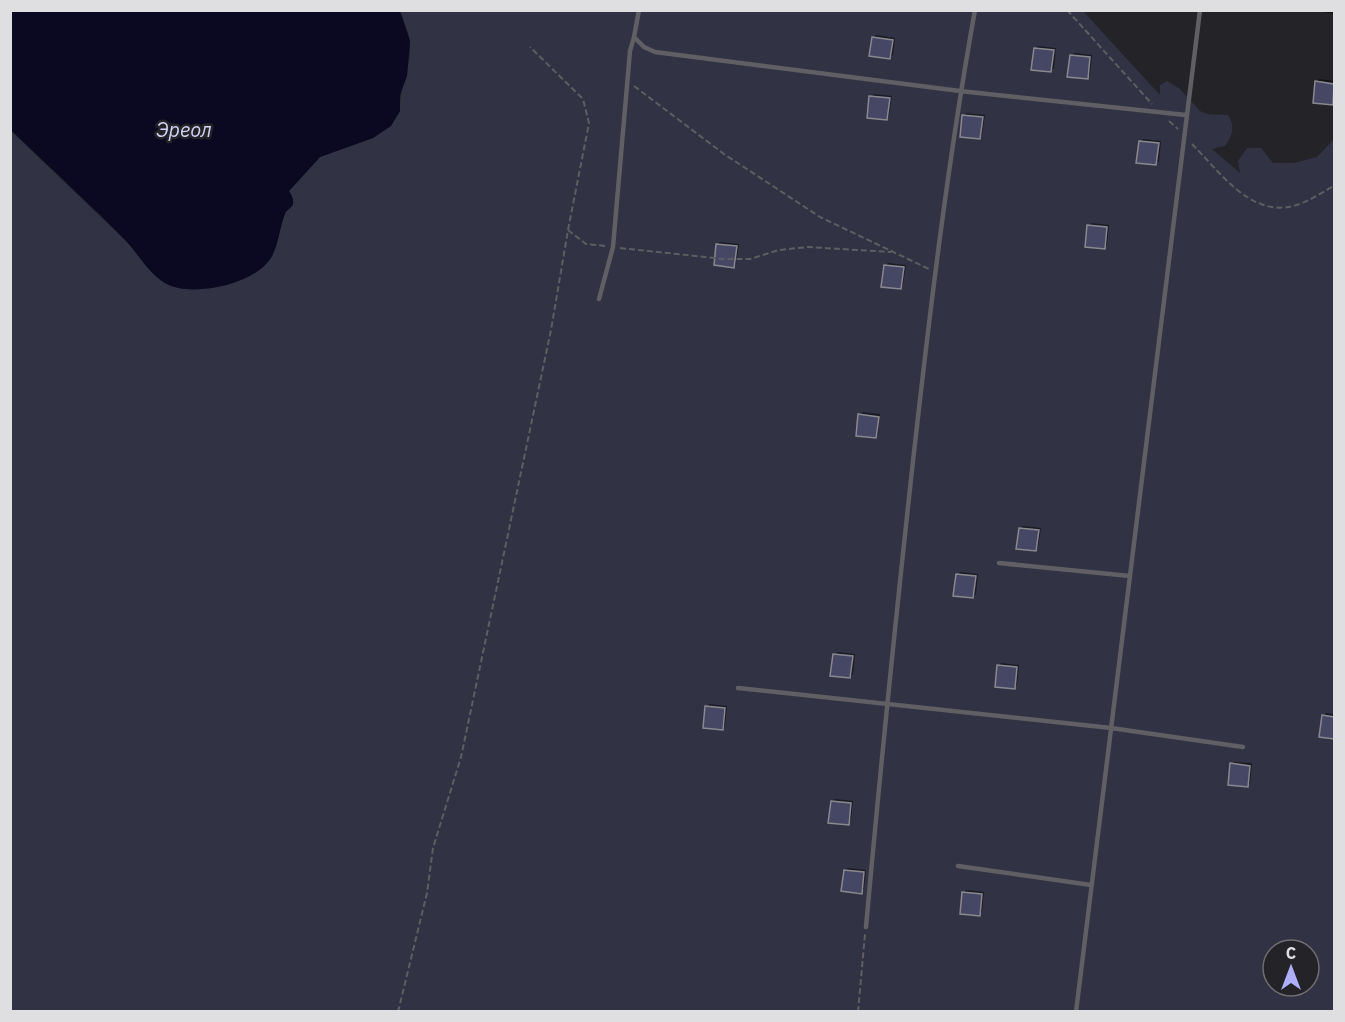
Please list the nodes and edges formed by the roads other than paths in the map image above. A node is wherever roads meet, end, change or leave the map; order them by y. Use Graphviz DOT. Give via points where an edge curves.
graph roads {
  1 [pos="639,10"];
  2 [pos="975,10"];
  3 [pos="1200,10"];
  4 [pos="634,37"];
  5 [pos="960,91"];
  6 [pos="1186,115"];
  7 [pos="599,299"];
  8 [pos="999,563"];
  9 [pos="1130,576"];
  10 [pos="738,688"];
  11 [pos="887,704"];
  12 [pos="1111,728"];
  13 [pos="1243,747"];
  14 [pos="958,866"];
  15 [pos="1092,885"];
  16 [pos="866,927"];
  17 [pos="1076,1011"];
  1 -- 4 [label="lane"];
  2 -- 5 [label="lane"];
  3 -- 6 [label="lane"];
  4 -- 5 [label="lane" via="655,52"];
  4 -- 7 [label="lane" via="613,247"];
  5 -- 6 [label="lane"];
  5 -- 11 [label="lane" via="934,272"];
  6 -- 9 [label="lane"];
  8 -- 9 [label="lane"];
  9 -- 12 [label="lane"];
  10 -- 11 [label="lane"];
  11 -- 12 [label="lane"];
  11 -- 16 [label="lane"];
  12 -- 13 [label="lane"];
  12 -- 15 [label="lane"];
  14 -- 15 [label="lane"];
  15 -- 17 [label="lane"];
}
